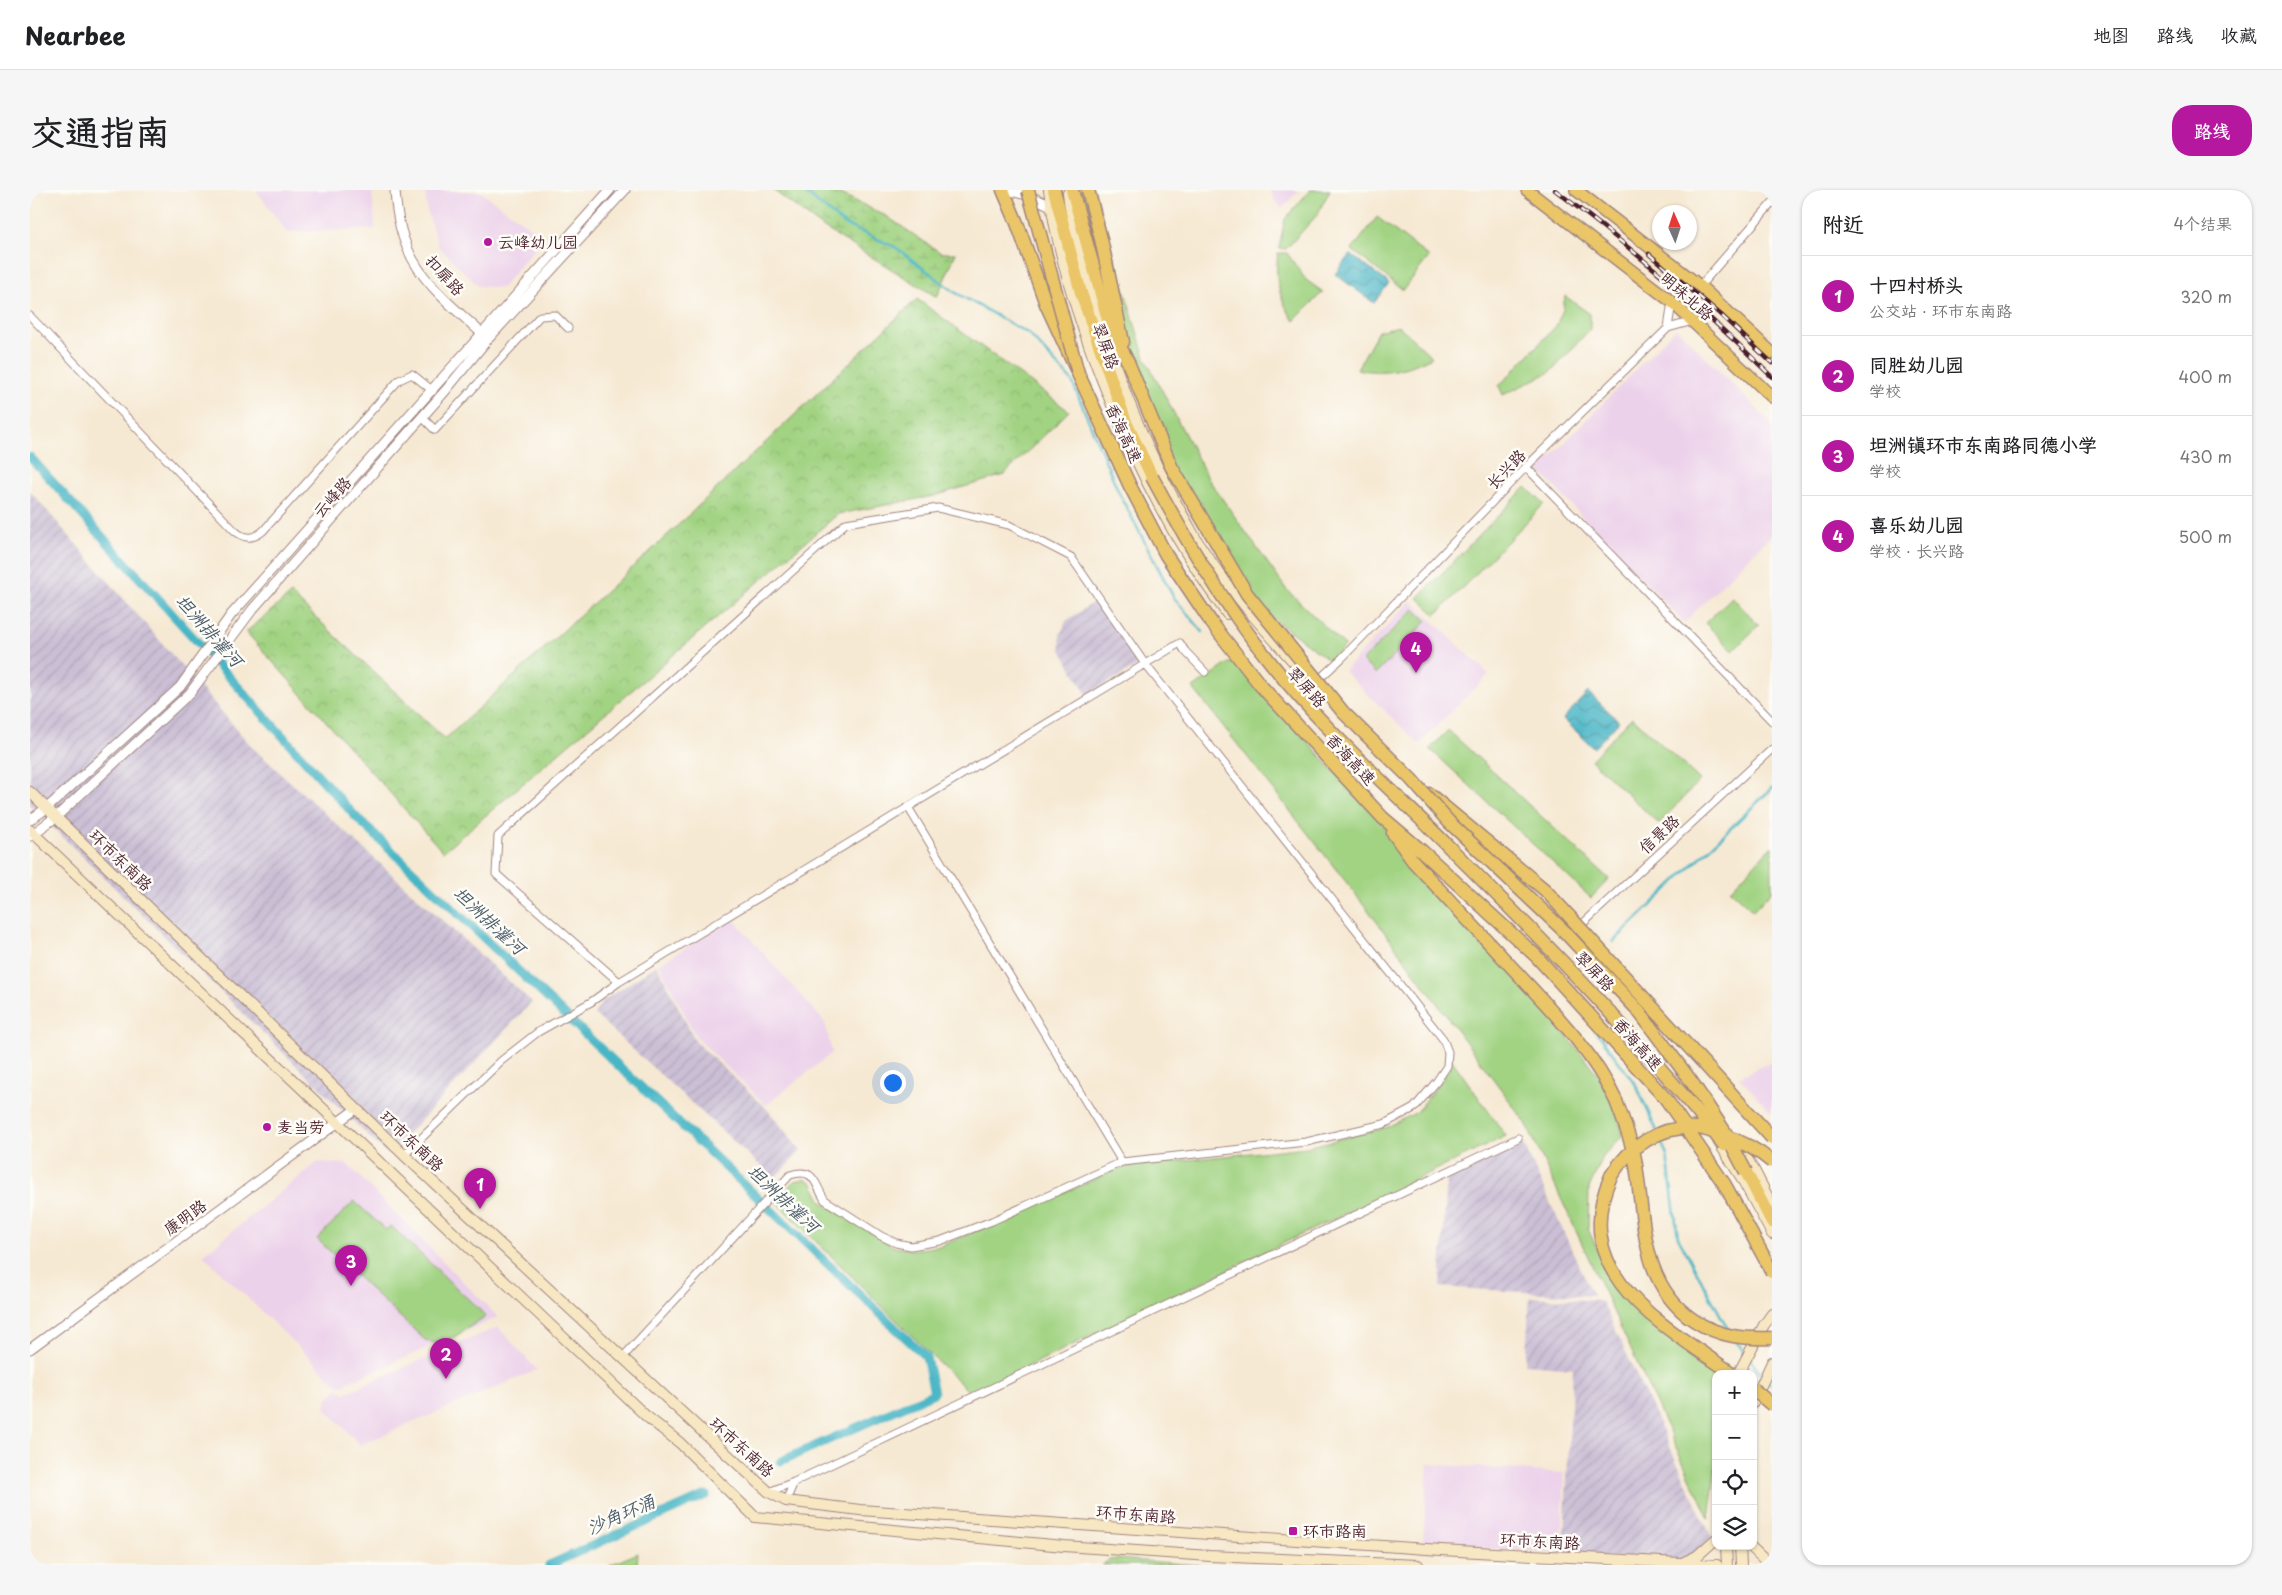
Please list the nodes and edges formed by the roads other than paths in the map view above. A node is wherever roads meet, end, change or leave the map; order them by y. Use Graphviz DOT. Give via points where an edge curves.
graph roads {
  1 [pos="395,190"];
  2 [pos="610,190"];
  3 [pos="625,190"];
  4 [pos="1011,190"];
  5 [pos="1028,190"];
  6 [pos="1049,190"];
  7 [pos="1054,190"];
  8 [pos="1061,190"];
  9 [pos="1088,190"];
  10 [pos="1527,190"];
  11 [pos="1576,190"];
  12 [pos="1070,193"];
  13 [pos="1772,203"];
  14 [pos="1051,206"];
  15 [pos="1700,286"];
  16 [pos="1672,302"];
  17 [pos="30,316"];
  18 [pos="1693,321"];
  19 [pos="568,328"];
  20 [pos="1668,328"];
  21 [pos="485,336"];
  22 [pos="1772,354"];
  23 [pos="1128,362"];
  24 [pos="1078,372"];
  25 [pos="433,391"];
  26 [pos="1772,397"];
  27 [pos="422,417"];
  28 [pos="1526,467"];
  29 [pos="1145,664"];
  30 [pos="1204,672"];
  31 [pos="1314,684"];
  32 [pos="1772,721"];
  33 [pos="1772,749"];
  34 [pos="1411,779"];
  35 [pos="30,792"];
  36 [pos="908,807"];
  37 [pos="47,808"];
  38 [pos="56,817"];
  39 [pos="1384,818"];
  40 [pos="30,820"];
  41 [pos="31,833"];
  42 [pos="1566,939"];
  43 [pos="619,982"];
  44 [pos="356,1109"];
  45 [pos="339,1123"];
  46 [pos="1518,1138"];
  47 [pos="1772,1138"];
  48 [pos="404,1155"];
  49 [pos="1122,1162"];
  50 [pos="1772,1162"];
  51 [pos="1746,1172"];
  52 [pos="1772,1205"];
  53 [pos="1772,1222"];
  54 [pos="1772,1234"];
  55 [pos="1772,1272"];
  56 [pos="1772,1314"];
  57 [pos="1772,1338"];
  58 [pos="30,1348"];
  59 [pos="622,1358"];
  60 [pos="1772,1362"];
  61 [pos="1732,1370"];
  62 [pos="1739,1370"];
  63 [pos="1757,1387"];
  64 [pos="1772,1405"];
  65 [pos="794,1482"];
  66 [pos="769,1492"];
  67 [pos="786,1501"];
  68 [pos="1712,1543"];
  69 [pos="1726,1550"];
  70 [pos="1740,1550"];
  71 [pos="1754,1550"];
  72 [pos="1392,1564"];
  73 [pos="1681,1564"];
  74 [pos="1418,1565"];
  75 [pos="1716,1565"];
  76 [pos="1727,1565"];
  77 [pos="1740,1565"];
  78 [pos="1770,1565"];
  1 -- 21 [label="street, 扣扉路" via="399,227 415,266 437,293"];
  2 -- 21 [label="street, 云峰路"];
  3 -- 21 [label="street, 云峰路"];
  4 -- 14 [label="street"];
  4 -- 24 [label="highway, bridge" via="1017,223 1046,304"];
  5 -- 24 [label="highway, 香海高速, bridge"];
  6 -- 14 [label="main road, 翠屏路"];
  7 -- 51 [label="highway, 香海高速, bridge" via="1081,293 1126,422 1186,542 1229,608 1272,665 1328,727 1532,930 1630,1033"];
  8 -- 12 [label="street"];
  9 -- 23 [label="highway"];
  10 -- 16 [label="highway, 明珠北路"];
  11 -- 15 [label="highway, 明珠北路"];
  12 -- 23 [label="highway" via="1110,327"];
  12 -- 31 [label="main road, 翠屏路" via="1089,283 1108,348 1159,472 1204,552 1245,608"];
  13 -- 15 [label="street"];
  14 -- 54 [label="main road, 翠屏路" via="1070,289 1117,418 1143,478 1217,600 1304,708 1418,824 1555,951 1663,1064 1736,1169"];
  15 -- 22 [label="highway, 明珠北路"];
  16 -- 18 [label="highway, 明珠北路"];
  16 -- 20 [label="street"];
  17 -- 25 [label="street" via="234,530 247,538 263,531 399,380 412,374"];
  18 -- 20 [label="street, 长兴路"];
  18 -- 26 [label="highway, 明珠北路"];
  19 -- 27 [label="street" via="552,315 543,315 435,430"];
  20 -- 28 [label="street, 长兴路"];
  21 -- 25 [label="street, 云峰路"];
  21 -- 27 [label="street, 云峰路"];
  23 -- 34 [label="highway, bridge" via="1171,466 1247,594 1343,712"];
  24 -- 39 [label="highway, 香海高速" via="1130,486 1166,555 1210,622 1261,686"];
  25 -- 37 [label="street, 云峰路" via="231,616 180,687"];
  27 -- 38 [label="street, 云峰路" via="243,622 190,693"];
  28 -- 31 [label="street, 长兴路"];
  28 -- 32 [label="street"];
  29 -- 30 [label="street" via="1180,643"];
  29 -- 36 [label="street"];
  29 -- 43 [label="street" via="1070,557 1009,525 938,508 846,524 498,836 496,874"];
  29 -- 49 [label="street" via="1443,1039 1448,1052 1447,1066 1414,1108 1384,1124 1306,1142"];
  31 -- 42 [label="main road, 翠屏路" via="1423,799"];
  33 -- 42 [label="street, 信景路"];
  34 -- 47 [label="highway, bridge" via="1545,890"];
  34 -- 51 [label="highway, bridge" via="1449,822 1562,929 1637,1009 1691,1081 1725,1132"];
  35 -- 37 [label="main road, 环市东南路"];
  36 -- 43 [label="street"];
  36 -- 49 [label="street"];
  37 -- 38 [label="main road, 环市东南路"];
  37 -- 40 [label="street, 云峰路"];
  38 -- 41 [label="street, 云峰路"];
  38 -- 44 [label="main road, 环市东南路"];
  39 -- 55 [label="highway, 香海高速, bridge" via="1536,956 1666,1099 1725,1186"];
  39 -- 57 [label="highway, bridge" via="1413,861 1565,1024 1590,1054 1607,1082 1628,1131 1635,1159 1649,1254 1655,1274 1669,1298 1684,1314 1717,1332 1747,1339"];
  41 -- 45 [label="main road"];
  42 -- 52 [label="main road, 翠屏路" via="1670,1050 1716,1110"];
  43 -- 48 [label="street" via="538,1032 501,1061"];
  44 -- 45 [label="street, 康明路"];
  44 -- 48 [label="main road, 环市东南路"];
  45 -- 58 [label="street, 康明路"];
  45 -- 72 [label="main road" via="454,1236 646,1416 680,1443 755,1517 1210,1556"];
  46 -- 65 [label="street"];
  48 -- 59 [label="main road, 环市东南路"];
  49 -- 59 [label="street" via="940,1242 911,1246 881,1236 825,1200 815,1180 808,1174 790,1175"];
  50 -- 61 [label="highway, bridge" via="1744,1142 1697,1128 1672,1130 1640,1143 1621,1159 1604,1190 1600,1208 1602,1247 1609,1268 1623,1288 1652,1317"];
  51 -- 53 [label="highway, 香海高速"];
  56 -- 62 [label="main road"];
  59 -- 66 [label="main road, 环市东南路"];
  60 -- 63 [label="main road"];
  63 -- 64 [label="highway, bridge"];
  65 -- 66 [label="street"];
  65 -- 67 [label="street"];
  66 -- 67 [label="main road, 环市东南路"];
  67 -- 73 [label="main road, 环市东南路" via="860,1510"];
  68 -- 73 [label="main road" via="1697,1556"];
  69 -- 76 [label="main road"];
  70 -- 77 [label="main road"];
  71 -- 78 [label="main road"];
  72 -- 74 [label="main road"];
  73 -- 75 [label="main road, 环市东南路"];
}
